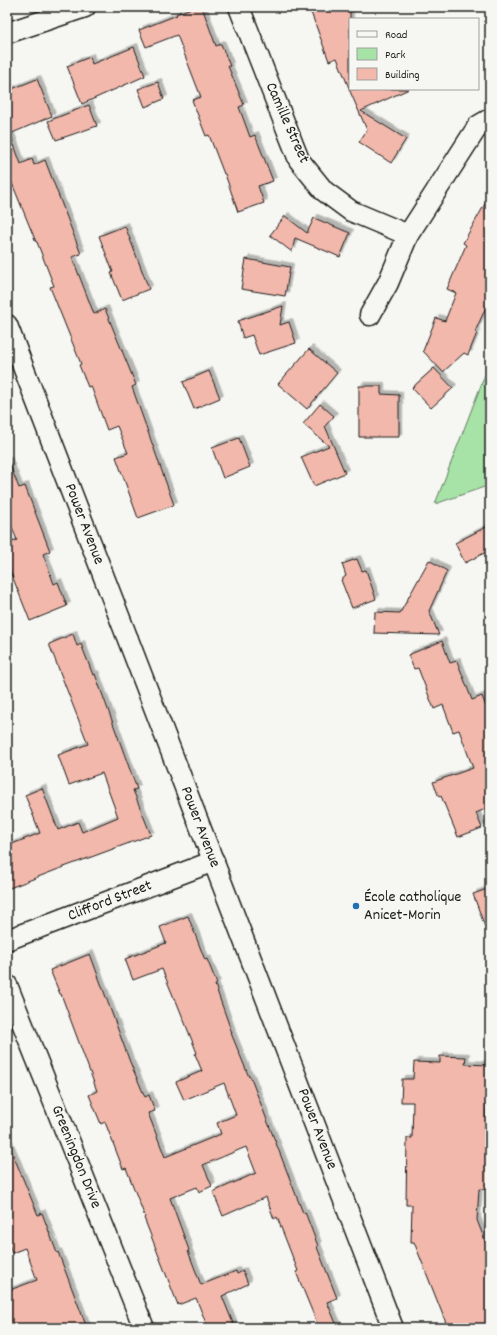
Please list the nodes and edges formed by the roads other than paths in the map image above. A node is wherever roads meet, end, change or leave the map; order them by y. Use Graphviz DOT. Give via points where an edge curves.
graph roads {
  1 [pos="85,7"];
  2 [pos="239,7"];
  3 [pos="7,33"];
  4 [pos="490,120"];
  5 [pos="408,235"];
  6 [pos="370,316"];
  7 [pos="7,325"];
  8 [pos="214,861"];
  9 [pos="7,940"];
  10 [pos="7,986"];
  11 [pos="144,1328"];
  12 [pos="393,1328"];
  1 -- 3 [label="street"];
  2 -- 5 [label="street, Camille Street" via="299,160 324,191 351,211"];
  4 -- 5 [label="street" via="478,126"];
  5 -- 6 [label="street" via="388,283"];
  7 -- 8 [label="street, Power Avenue"];
  8 -- 9 [label="street, Clifford Street"];
  8 -- 12 [label="street, Power Avenue"];
  10 -- 11 [label="street, Greeningdon Drive"];
}
